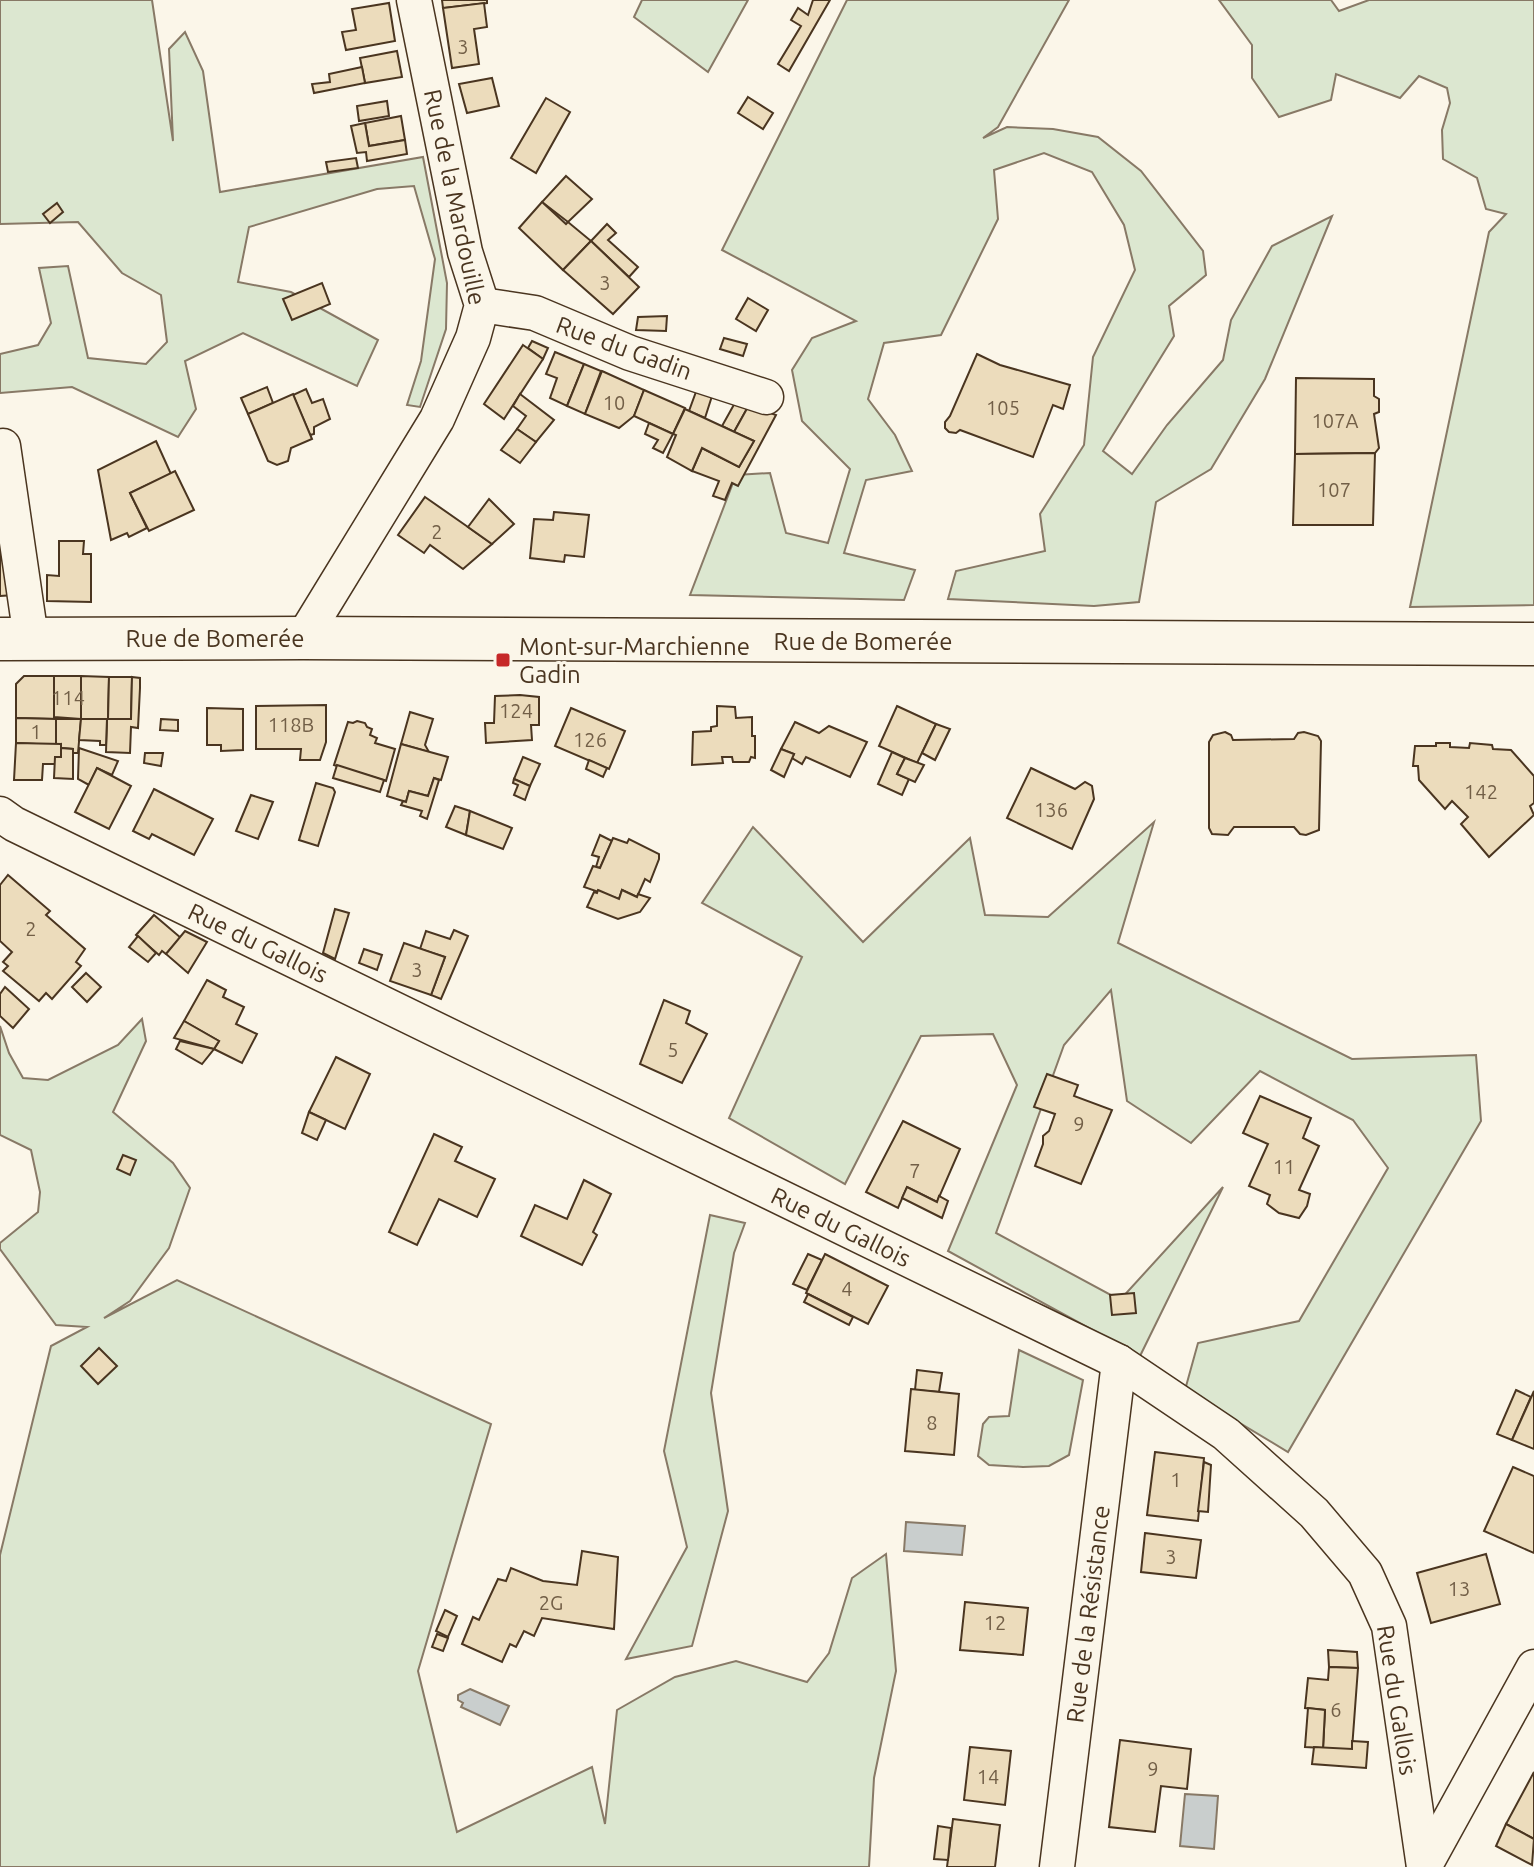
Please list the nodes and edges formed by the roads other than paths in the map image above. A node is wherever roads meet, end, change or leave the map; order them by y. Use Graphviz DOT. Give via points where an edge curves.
graph roads {
  1 [pos="414,0"];
  2 [pos="482,305"];
  3 [pos="766,397"];
  4 [pos="3,446"];
  5 [pos="15,638"];
  6 [pos="303,638"];
  7 [pos="1534,644"];
  8 [pos="0,814"];
  9 [pos="1119,1362"];
  10 [pos="1534,1667"];
  11 [pos="1057,1867"];
  12 [pos="1424,1867"];
  1 -- 2 [label="street, Rue de la Mardouille" via="465,252"];
  2 -- 3 [label="street, Rue du Gadin" via="535,313 630,353"];
  2 -- 6 [label="street, Rue de la Mardouille" via="437,419"];
  4 -- 5 [label="street"];
  5 -- 6 [label="main road, Rue de Bomerée"];
  6 -- 7 [label="main road, Rue de Bomerée"];
  8 -- 9 [label="street, Rue du Gallois"];
  9 -- 11 [label="street, Rue de la Résistance"];
  9 -- 12 [label="street, Rue du Gallois" via="1226,1434 1314,1513 1365,1573 1389,1626"];
  10 -- 12 [label="street"];
}
